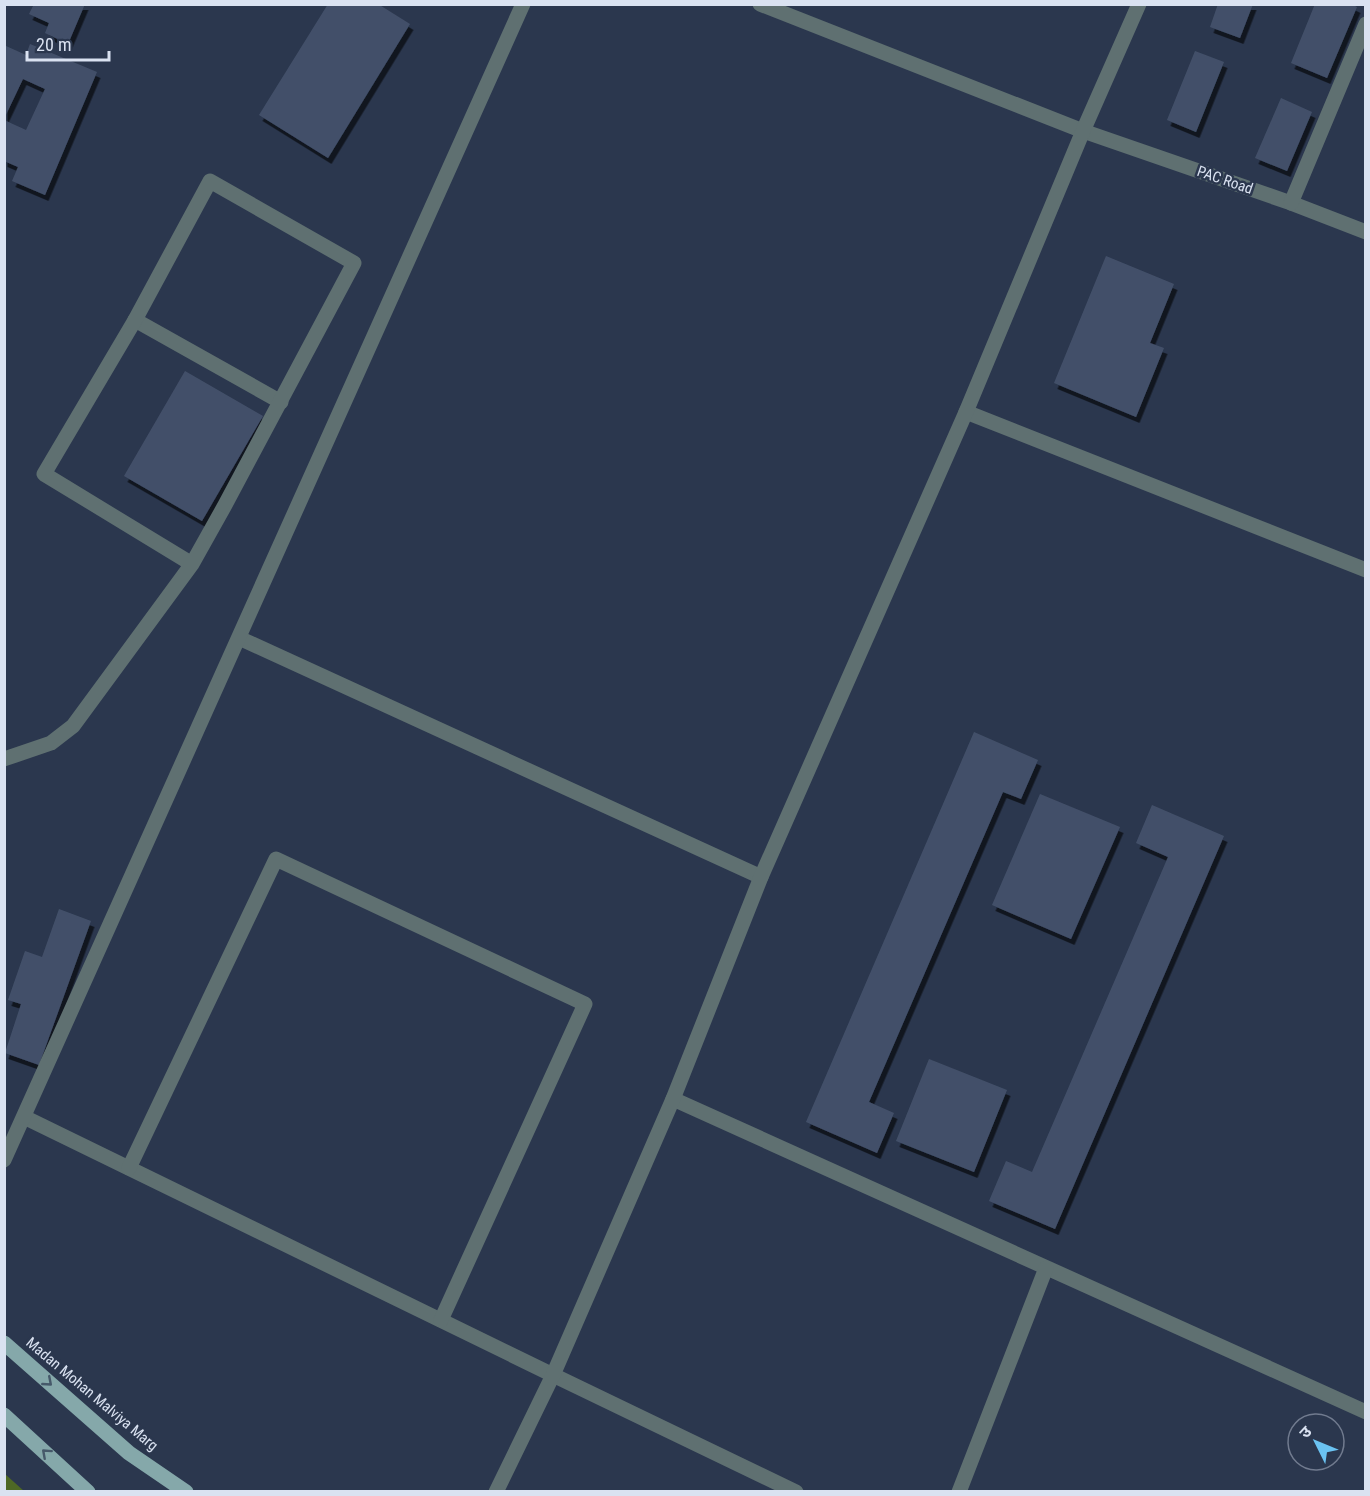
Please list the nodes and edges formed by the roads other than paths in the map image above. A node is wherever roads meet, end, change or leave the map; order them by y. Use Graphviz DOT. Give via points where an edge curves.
graph roads {
  1 [pos="523,4"];
  2 [pos="760,4"];
  3 [pos="1139,4"];
  4 [pos="1365,24"];
  5 [pos="1083,131"];
  6 [pos="1291,203"];
  7 [pos="1365,232"];
  8 [pos="135,320"];
  9 [pos="281,402"];
  10 [pos="966,412"];
  11 [pos="192,564"];
  12 [pos="1365,570"];
  13 [pos="239,638"];
  14 [pos="4,759"];
  15 [pos="761,877"];
  16 [pos="673,1099"];
  17 [pos="24,1116"];
  18 [pos="4,1160"];
  19 [pos="129,1168"];
  20 [pos="1046,1268"];
  21 [pos="441,1320"];
  22 [pos="4,1343"];
  23 [pos="553,1375"];
  24 [pos="1365,1412"];
  25 [pos="4,1415"];
  26 [pos="87,1491"];
  27 [pos="186,1491"];
  28 [pos="496,1491"];
  29 [pos="796,1491"];
  30 [pos="959,1491"];
  1 -- 13 [label="street"];
  2 -- 5 [label="street, PAC Road"];
  3 -- 5 [label="street"];
  4 -- 6 [label="street"];
  5 -- 6 [label="street, PAC Road"];
  5 -- 10 [label="street"];
  6 -- 7 [label="street, PAC Road"];
  8 -- 9 [label="street"];
  8 -- 9 [label="street" via="210,181 354,263"];
  8 -- 11 [label="street" via="44,474"];
  9 -- 11 [label="street"];
  10 -- 12 [label="street"];
  10 -- 15 [label="street"];
  11 -- 14 [label="street" via="73,726 51,743"];
  13 -- 15 [label="street"];
  13 -- 17 [label="street"];
  15 -- 16 [label="street"];
  16 -- 20 [label="street"];
  16 -- 23 [label="street"];
  17 -- 18 [label="street"];
  17 -- 19 [label="street"];
  19 -- 21 [label="street"];
  19 -- 21 [label="street" via="276,859 585,1004"];
  20 -- 24 [label="street"];
  20 -- 30 [label="street"];
  21 -- 23 [label="street"];
  22 -- 27 [label="main road, Madan Mohan Malviya Marg, one-way" via="129,1453"];
  23 -- 28 [label="street"];
  23 -- 29 [label="street"];
  26 -- 25 [label="main road, one-way"];
}
